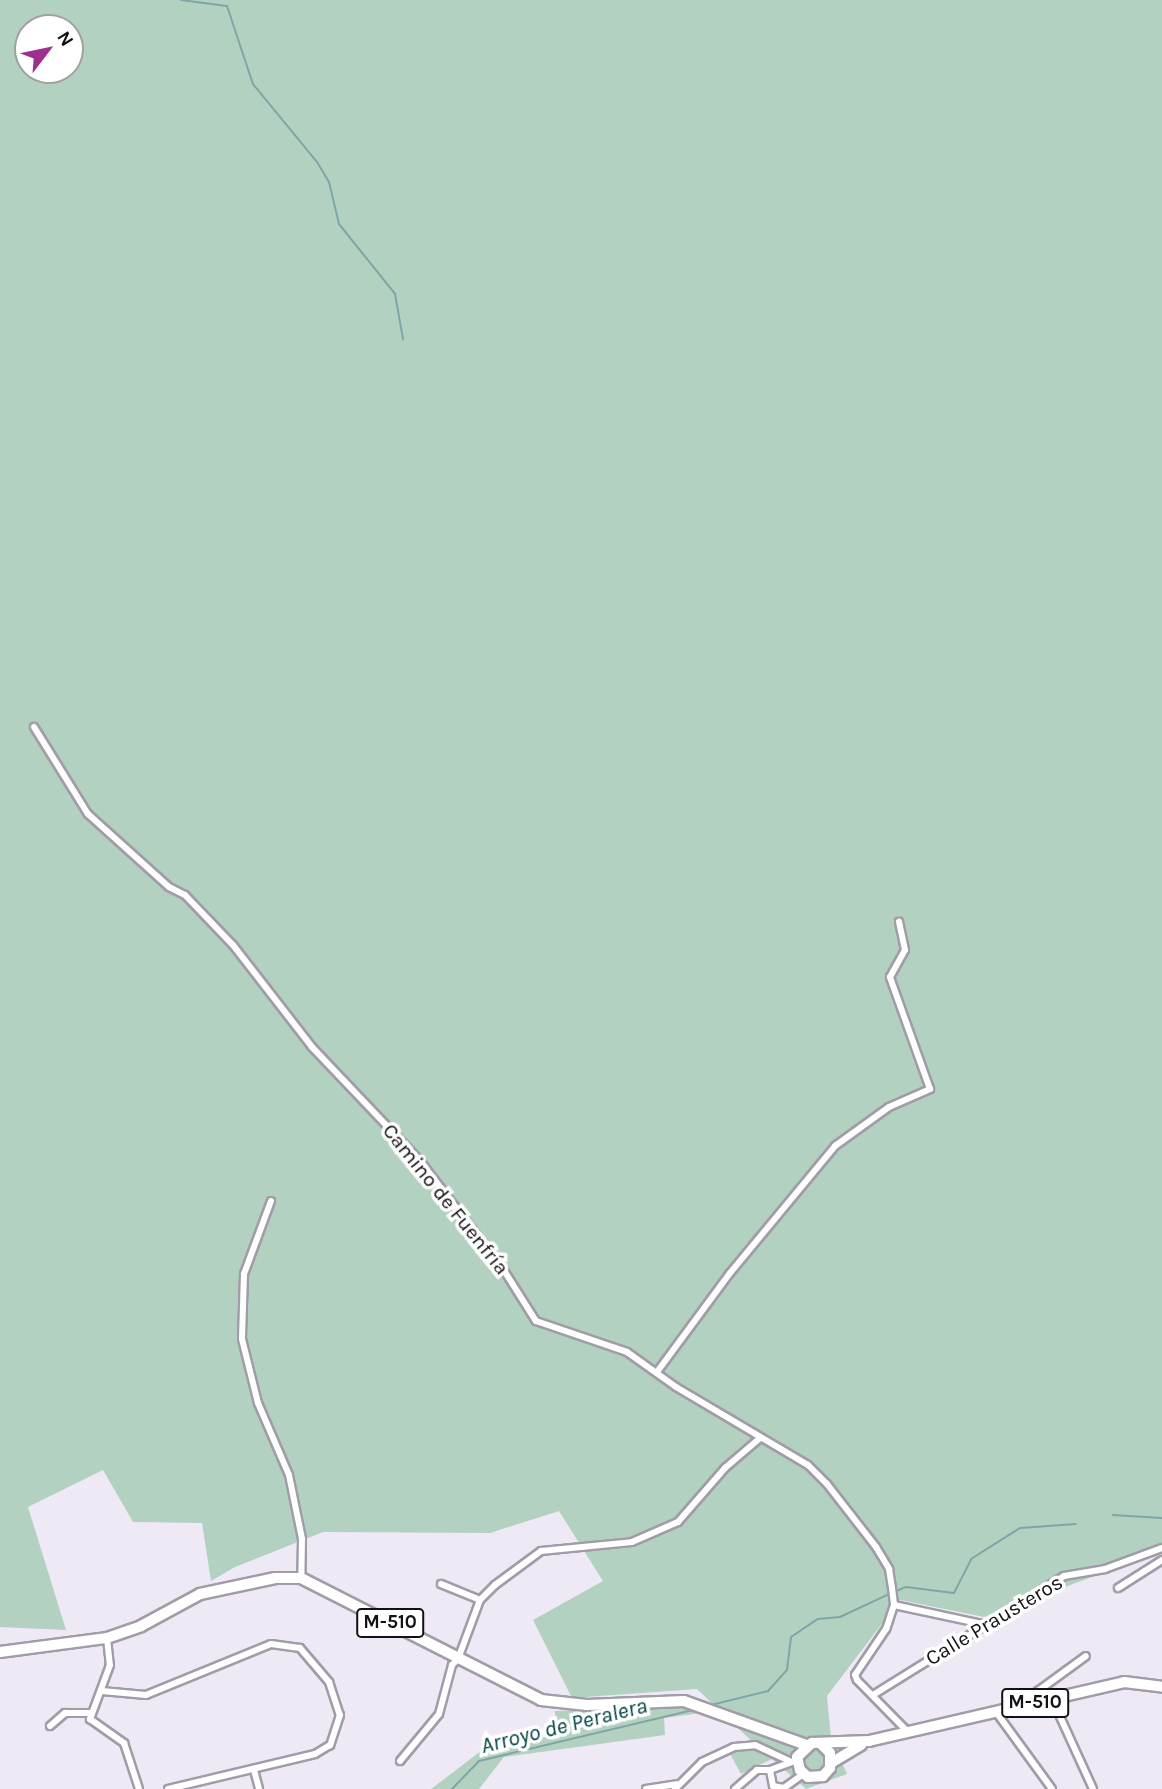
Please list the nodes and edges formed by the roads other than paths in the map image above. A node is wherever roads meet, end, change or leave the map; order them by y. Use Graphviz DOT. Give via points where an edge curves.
graph roads {
  1 [pos="34,727"];
  2 [pos="899,922"];
  3 [pos="271,1201"];
  4 [pos="657,1372"];
  5 [pos="759,1439"];
  6 [pos="1162,1548"];
  7 [pos="1162,1560"];
  8 [pos="301,1578"];
  9 [pos="441,1584"];
  10 [pos="1118,1588"];
  11 [pos="480,1600"];
  12 [pos="894,1601"];
  13 [pos="983,1624"];
  14 [pos="107,1638"];
  15 [pos="0,1652"];
  16 [pos="1086,1656"];
  17 [pos="458,1659"];
  18 [pos="1162,1687"];
  19 [pos="102,1691"];
  20 [pos="873,1695"];
  21 [pos="1048,1700"];
  22 [pos="996,1712"];
  23 [pos="89,1713"];
  24 [pos="51,1726"];
  25 [pos="908,1732"];
  26 [pos="869,1741"];
  27 [pos="822,1745"];
  28 [pos="774,1753"];
  29 [pos="798,1755"];
  30 [pos="400,1761"];
  31 [pos="831,1763"];
  32 [pos="772,1768"];
  33 [pos="254,1770"];
  34 [pos="803,1774"];
  35 [pos="676,1786"];
  36 [pos="656,1788"];
  37 [pos="772,1788"];
  38 [pos="139,1789"];
  39 [pos="168,1789"];
  40 [pos="260,1789"];
  41 [pos="646,1789"];
  42 [pos="735,1789"];
  43 [pos="1052,1789"];
  44 [pos="1093,1789"];
  1 -- 4 [label="street, Camino de Fuenfría" via="88,814 169,887 185,895 233,945 312,1047 421,1162 537,1321 627,1352"];
  2 -- 4 [label="street" via="905,950 890,977 930,1089 889,1107 835,1146 730,1273"];
  3 -- 8 [label="street" via="244,1274 242,1339 258,1403 289,1475 302,1539"];
  4 -- 5 [label="street, Camino de Fuenfría"];
  5 -- 11 [label="street" via="724,1468 678,1522 632,1542 541,1551"];
  5 -- 12 [label="street, Camino de Fuenfría" via="808,1465 827,1484 889,1569"];
  6 -- 13 [label="street, Calle Prausteros" via="1105,1569 1064,1576 1031,1600"];
  7 -- 10 [label="street"];
  8 -- 14 [label="main road" via="275,1578 200,1594 141,1626"];
  8 -- 17 [label="main road, M-510"];
  9 -- 11 [label="street"];
  11 -- 17 [label="street"];
  12 -- 13 [label="street"];
  12 -- 20 [label="street" via="886,1629 855,1675"];
  13 -- 20 [label="street, Calle Prausteros"];
  14 -- 15 [label="main road"];
  14 -- 19 [label="street" via="110,1665"];
  16 -- 21 [label="street" via="1038,1691"];
  17 -- 29 [label="main road, M-510" via="522,1692 556,1703 684,1702 780,1734"];
  17 -- 30 [label="street" via="452,1665 439,1714"];
  18 -- 21 [label="main road, M-510" via="1124,1682"];
  19 -- 23 [label="street"];
  19 -- 33 [label="street" via="146,1695 271,1644 300,1648 312,1657 339,1706 334,1739 314,1754"];
  20 -- 25 [label="street"];
  21 -- 22 [label="main road, M-510"];
  21 -- 44 [label="street"];
  22 -- 25 [label="main road, M-510"];
  22 -- 43 [label="street"];
  23 -- 24 [label="street" via="65,1713"];
  23 -- 38 [label="street" via="98,1728 124,1743"];
  25 -- 26 [label="main road, M-510"];
  26 -- 27 [label="main road, M-510"];
  26 -- 31 [label="main road, M-510" via="841,1753"];
  27 -- 29 [label="main road, M-510"];
  27 -- 31 [label="main road" via="830,1752"];
  28 -- 29 [label="street"];
  28 -- 32 [label="street"];
  28 -- 35 [label="street" via="755,1745 734,1746 708,1758"];
  29 -- 32 [label="street"];
  29 -- 34 [label="main road, M-510"];
  31 -- 34 [label="main road, M-510" via="823,1776"];
  32 -- 37 [label="street"];
  32 -- 42 [label="street" via="757,1770"];
  33 -- 39 [label="street"];
  33 -- 40 [label="street"];
  34 -- 37 [label="street" via="784,1788"];
  35 -- 36 [label="street"];
  36 -- 41 [label="street"];
}
